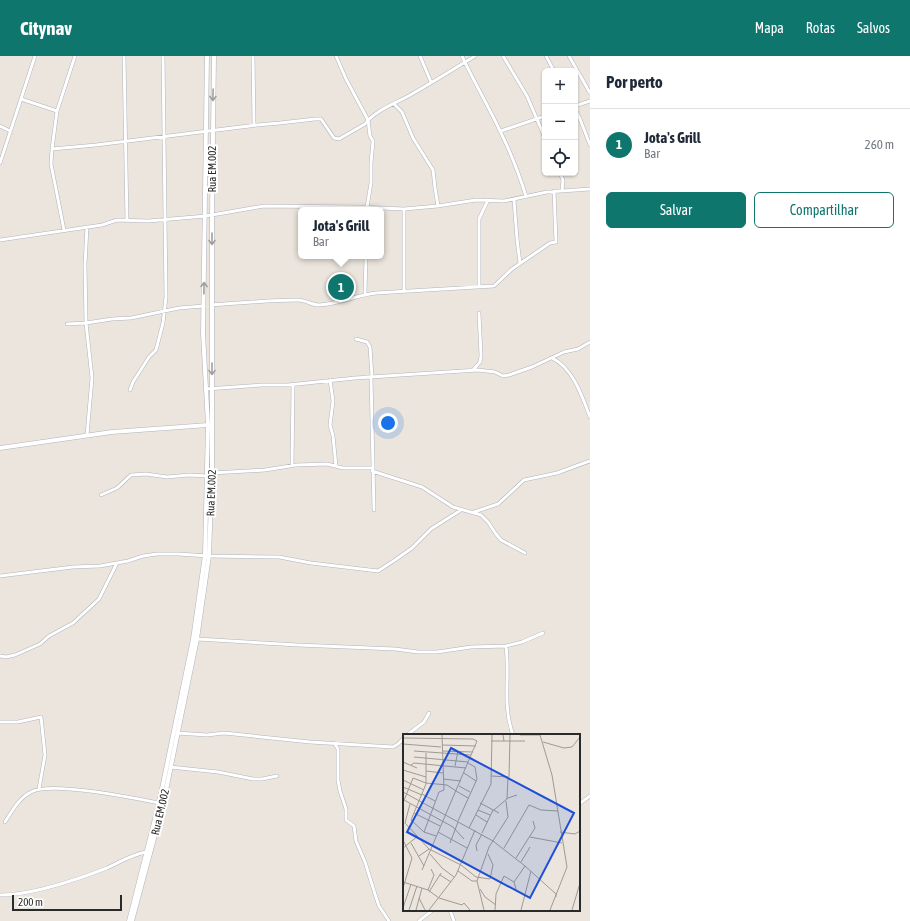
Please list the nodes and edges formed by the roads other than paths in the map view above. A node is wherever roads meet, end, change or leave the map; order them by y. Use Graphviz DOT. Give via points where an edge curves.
graph roads {
  1 [pos="35,56"];
  2 [pos="75,56"];
  3 [pos="124,56"];
  4 [pos="163,56"];
  5 [pos="207,56"];
  6 [pos="214,56"];
  7 [pos="253,56"];
  8 [pos="336,56"];
  9 [pos="420,56"];
  10 [pos="462,56"];
  11 [pos="475,56"];
  12 [pos="503,56"];
  13 [pos="546,56"];
  14 [pos="570,56"];
  15 [pos="465,62"];
  16 [pos="552,68"];
  17 [pos="432,82"];
  18 [pos="590,93"];
  19 [pos="21,99"];
  20 [pos="590,101"];
  21 [pos="394,104"];
  22 [pos="578,106"];
  23 [pos="57,111"];
  24 [pos="578,114"];
  25 [pos="542,117"];
  26 [pos="537,118"];
  27 [pos="368,120"];
  28 [pos="254,125"];
  29 [pos="0,126"];
  30 [pos="212,130"];
  31 [pos="542,130"];
  32 [pos="10,131"];
  33 [pos="501,131"];
  34 [pos="206,132"];
  35 [pos="164,137"];
  36 [pos="126,141"];
  37 [pos="590,145"];
  38 [pos="52,149"];
  39 [pos="0,163"];
  40 [pos="561,176"];
  41 [pos="590,189"];
  42 [pos="562,191"];
  43 [pos="554,192"];
  44 [pos="526,196"];
  45 [pos="488,200"];
  46 [pos="514,200"];
  47 [pos="438,206"];
  48 [pos="316,207"];
  49 [pos="369,207"];
  50 [pos="384,208"];
  51 [pos="404,209"];
  52 [pos="212,215"];
  53 [pos="206,216"];
  54 [pos="166,219"];
  55 [pos="127,220"];
  56 [pos="88,227"];
  57 [pos="64,230"];
  58 [pos="0,240"];
  59 [pos="366,259"];
  60 [pos="520,263"];
  61 [pos="479,287"];
  62 [pos="404,292"];
  63 [pos="365,294"];
  64 [pos="212,305"];
  65 [pos="204,306"];
  66 [pos="164,311"];
  67 [pos="479,313"];
  68 [pos="86,323"];
  69 [pos="67,324"];
  70 [pos="356,339"];
  71 [pos="590,342"];
  72 [pos="552,358"];
  73 [pos="472,371"];
  74 [pos="371,377"];
  75 [pos="330,380"];
  76 [pos="293,385"];
  77 [pos="212,388"];
  78 [pos="206,389"];
  79 [pos="130,390"];
  80 [pos="590,417"];
  81 [pos="208,424"];
  82 [pos="87,435"];
  83 [pos="0,448"];
  84 [pos="590,461"];
  85 [pos="292,466"];
  86 [pos="336,466"];
  87 [pos="372,469"];
  88 [pos="212,473"];
  89 [pos="207,476"];
  90 [pos="101,495"];
  91 [pos="374,510"];
  92 [pos="461,510"];
  93 [pos="474,512"];
  94 [pos="525,553"];
  95 [pos="207,556"];
  96 [pos="117,563"];
  97 [pos="0,576"];
  98 [pos="543,633"];
  99 [pos="197,639"];
  100 [pos="506,646"];
  101 [pos="0,656"];
  102 [pos="429,713"];
  103 [pos="0,722"];
  104 [pos="177,733"];
  105 [pos="408,734"];
  106 [pos="513,734"];
  107 [pos="403,739"];
  108 [pos="334,743"];
  109 [pos="170,767"];
  110 [pos="278,776"];
  111 [pos="40,789"];
  112 [pos="590,796"];
  113 [pos="159,803"];
  114 [pos="580,803"];
  115 [pos="5,822"];
  116 [pos="146,852"];
  117 [pos="0,895"];
  118 [pos="432,911"];
  119 [pos="450,911"];
  120 [pos="129,921"];
  121 [pos="132,921"];
  122 [pos="389,921"];
  123 [pos="419,921"];
  124 [pos="454,921"];
  1 -- 19 [label="street"];
  2 -- 23 [label="street"];
  3 -- 36 [label="street"];
  4 -- 35 [label="street"];
  5 -- 34 [label="street, Rua EM.002"];
  6 -- 30 [label="street, Rua EM.002, one-way"];
  7 -- 28 [label="street"];
  8 -- 27 [label="street"];
  9 -- 17 [label="street"];
  10 -- 15 [label="street"];
  11 -- 15 [label="street"];
  12 -- 26 [label="street"];
  13 -- 16 [label="street"];
  14 -- 18 [label="street"];
  15 -- 17 [label="street"];
  15 -- 33 [label="street"];
  17 -- 21 [label="street"];
  19 -- 23 [label="street"];
  19 -- 32 [label="street"];
  20 -- 22 [label="street"];
  21 -- 27 [label="street"];
  21 -- 47 [label="street" via="402,112 413,138 434,170"];
  23 -- 38 [label="street"];
  24 -- 37 [label="street"];
  25 -- 26 [label="street"];
  26 -- 31 [label="street"];
  26 -- 33 [label="street"];
  27 -- 28 [label="street" via="339,139 336,139 321,119"];
  27 -- 49 [label="street" via="370,136 374,143"];
  28 -- 30 [label="street"];
  29 -- 32 [label="street"];
  30 -- 34 [label="street"];
  30 -- 52 [label="street, Rua EM.002"];
  32 -- 39 [label="street"];
  33 -- 44 [label="street"];
  34 -- 35 [label="street"];
  34 -- 53 [label="street, Rua EM.002"];
  35 -- 36 [label="street"];
  35 -- 54 [label="street"];
  36 -- 38 [label="street"];
  36 -- 55 [label="street"];
  38 -- 57 [label="street" via="51,164"];
  40 -- 42 [label="street"];
  41 -- 42 [label="street"];
  42 -- 43 [label="street"];
  43 -- 44 [label="street"];
  43 -- 60 [label="street" via="556,242 550,243"];
  44 -- 46 [label="street"];
  45 -- 46 [label="street"];
  45 -- 47 [label="street"];
  45 -- 61 [label="street" via="479,219"];
  46 -- 60 [label="street"];
  47 -- 51 [label="street"];
  48 -- 52 [label="street" via="264,206"];
  50 -- 51 [label="street"];
  51 -- 62 [label="street"];
  52 -- 53 [label="street"];
  52 -- 64 [label="street, Rua EM.002, one-way"];
  53 -- 54 [label="street"];
  65 -- 53 [label="street, Rua EM.002, one-way"];
  54 -- 55 [label="street"];
  54 -- 66 [label="street"];
  55 -- 56 [label="street"];
  56 -- 57 [label="street"];
  56 -- 68 [label="street" via="85,265"];
  57 -- 58 [label="street"];
  59 -- 63 [label="street"];
  60 -- 61 [label="street" via="497,284"];
  61 -- 62 [label="street"];
  62 -- 63 [label="street"];
  63 -- 64 [label="street" via="317,305 300,300"];
  64 -- 77 [label="street, Rua EM.002, one-way"];
  65 -- 66 [label="street"];
  65 -- 78 [label="street, Rua EM.002"];
  66 -- 68 [label="street"];
  66 -- 79 [label="street" via="156,350 149,357"];
  67 -- 73 [label="street" via="481,356 480,362"];
  68 -- 69 [label="street"];
  68 -- 82 [label="street" via="92,378"];
  70 -- 74 [label="street" via="368,342 370,346"];
  71 -- 72 [label="street"];
  72 -- 73 [label="street" via="503,376 486,370"];
  72 -- 80 [label="street" via="562,364 569,374"];
  73 -- 74 [label="street"];
  74 -- 75 [label="street"];
  74 -- 87 [label="street"];
  75 -- 76 [label="street"];
  75 -- 86 [label="street" via="333,401 330,425"];
  76 -- 77 [label="street" via="262,384"];
  76 -- 85 [label="street"];
  77 -- 78 [label="street"];
  77 -- 88 [label="street, Rua EM.002"];
  78 -- 81 [label="street, Rua EM.002"];
  81 -- 82 [label="street"];
  81 -- 89 [label="street, Rua EM.002"];
  82 -- 83 [label="street"];
  84 -- 93 [label="street" via="557,473 524,480 498,504"];
  85 -- 86 [label="street"];
  85 -- 88 [label="street"];
  86 -- 87 [label="street"];
  87 -- 91 [label="street"];
  87 -- 92 [label="street" via="422,487"];
  88 -- 95 [label="street, Rua EM.002"];
  89 -- 90 [label="street" via="131,475 117,488"];
  89 -- 95 [label="street, Rua EM.002"];
  92 -- 93 [label="street"];
  92 -- 95 [label="street" via="431,529 412,548 378,571 279,557"];
  93 -- 94 [label="street" via="488,522 501,540"];
  95 -- 96 [label="street" via="157,554"];
  95 -- 99 [label="street, Rua EM.002"];
  95 -- 113 [label="street, Rua EM.002"];
  96 -- 97 [label="street"];
  96 -- 101 [label="street" via="98,599 73,623 40,644 15,655"];
  98 -- 100 [label="street"];
  99 -- 100 [label="street" via="418,652"];
  99 -- 104 [label="street, Rua EM.002"];
  100 -- 106 [label="street" via="506,712"];
  102 -- 105 [label="street" via="424,722"];
  103 -- 111 [label="street" via="18,722 41,717 45,755"];
  104 -- 108 [label="street" via="224,733"];
  104 -- 109 [label="street, Rua EM.002"];
  107 -- 108 [label="street" via="393,747"];
  108 -- 122 [label="street" via="338,749 338,780 346,809 346,820 354,826 356,841 379,906"];
  109 -- 110 [label="street" via="253,779"];
  109 -- 121 [label="street, Rua EM.002" via="163,805"];
  111 -- 113 [label="street" via="113,794"];
  111 -- 115 [label="street" via="31,791 23,797"];
  112 -- 114 [label="street"];
  113 -- 116 [label="street, Rua EM.002"];
  116 -- 117 [label="street" via="34,891"];
  116 -- 120 [label="street, Rua EM.002"];
  118 -- 123 [label="street"];
  119 -- 124 [label="street"];
}
